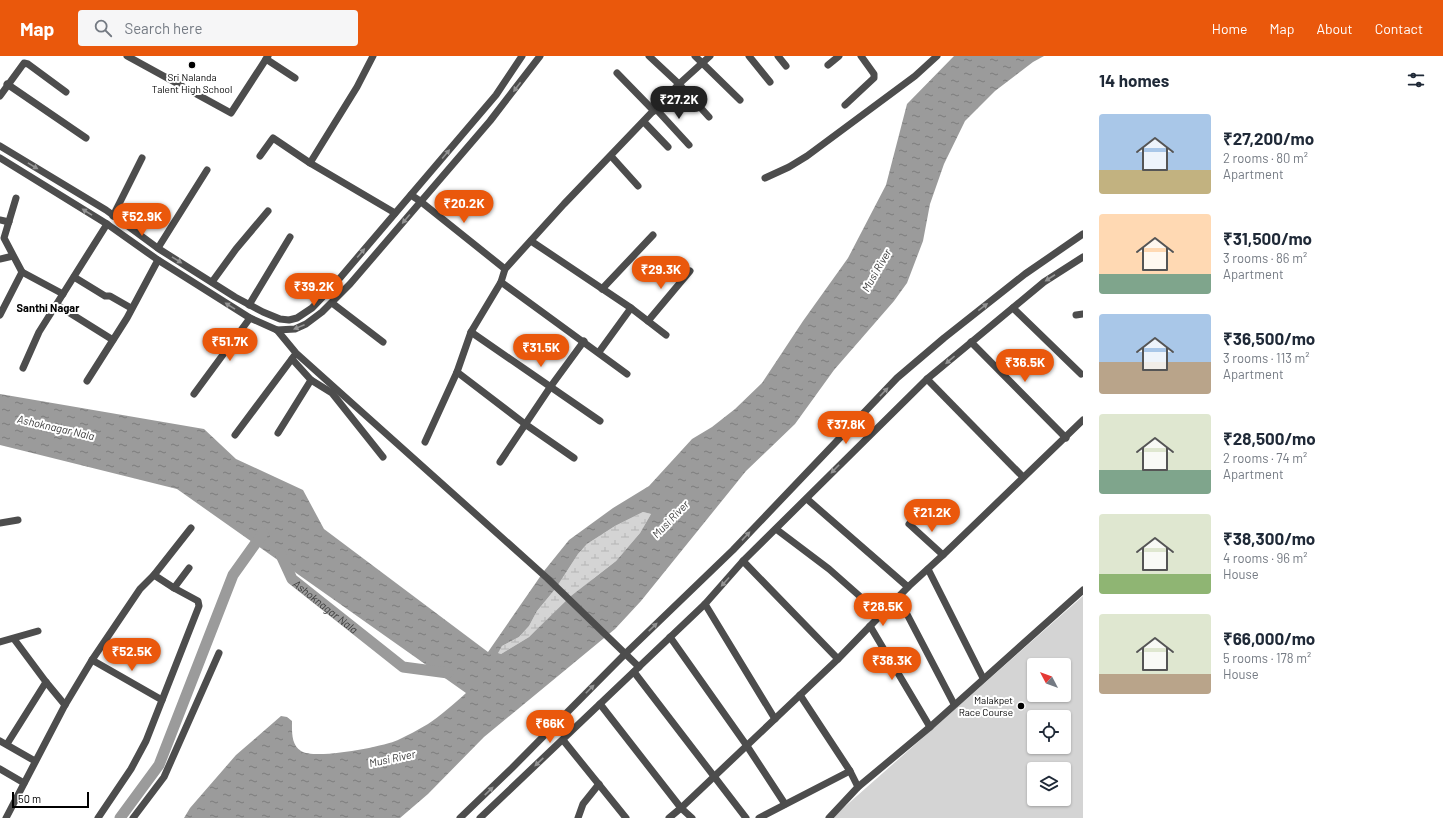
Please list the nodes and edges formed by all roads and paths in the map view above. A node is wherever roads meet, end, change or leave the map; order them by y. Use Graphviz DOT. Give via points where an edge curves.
graph roads {
  1 [pos="127,56"];
  2 [pos="373,56"];
  3 [pos="522,56"];
  4 [pos="540,56"];
  5 [pos="649,56"];
  6 [pos="695,56"];
  7 [pos="710,56"];
  8 [pos="749,56"];
  9 [pos="778,56"];
  10 [pos="839,56"];
  11 [pos="861,56"];
  12 [pos="937,56"];
  13 [pos="267,58"];
  14 [pos="702,63"];
  15 [pos="828,65"];
  16 [pos="786,66"];
  17 [pos="617,73"];
  18 [pos="295,78"];
  19 [pos="770,82"];
  20 [pos="7,84"];
  21 [pos="679,84"];
  22 [pos="66,92"];
  23 [pos="0,96"];
  24 [pos="740,100"];
  25 [pos="845,105"];
  26 [pos="655,110"];
  27 [pos="709,117"];
  28 [pos="644,122"];
  29 [pos="86,138"];
  30 [pos="689,145"];
  31 [pos="0,146"];
  32 [pos="668,147"];
  33 [pos="260,156"];
  34 [pos="611,156"];
  35 [pos="0,158"];
  36 [pos="142,158"];
  37 [pos="310,163"];
  38 [pos="207,170"];
  39 [pos="765,178"];
  40 [pos="638,186"];
  41 [pos="410,195"];
  42 [pos="16,198"];
  43 [pos="420,201"];
  44 [pos="268,211"];
  45 [pos="395,213"];
  46 [pos="113,216"];
  47 [pos="0,220"];
  48 [pos="9,222"];
  49 [pos="107,224"];
  50 [pos="1083,234"];
  51 [pos="653,235"];
  52 [pos="290,237"];
  53 [pos="531,241"];
  54 [pos="158,248"];
  55 [pos="14,256"];
  56 [pos="1083,257"];
  57 [pos="0,259"];
  58 [pos="158,260"];
  59 [pos="506,269"];
  60 [pos="690,271"];
  61 [pos="22,272"];
  62 [pos="74,277"];
  63 [pos="212,282"];
  64 [pos="501,282"];
  65 [pos="602,289"];
  66 [pos="63,294"];
  67 [pos="332,303"];
  68 [pos="57,305"];
  69 [pos="249,305"];
  70 [pos="131,308"];
  71 [pos="631,308"];
  72 [pos="1013,308"];
  73 [pos="0,315"];
  74 [pos="276,317"];
  75 [pos="250,318"];
  76 [pos="648,321"];
  77 [pos="277,330"];
  78 [pos="471,332"];
  79 [pos="666,335"];
  80 [pos="113,340"];
  81 [pos="584,341"];
  82 [pos="383,342"];
  83 [pos="971,342"];
  84 [pos="599,352"];
  85 [pos="294,356"];
  86 [pos="23,368"];
  87 [pos="458,372"];
  88 [pos="627,374"];
  89 [pos="1081,374"];
  90 [pos="927,379"];
  91 [pos="311,380"];
  92 [pos="87,381"];
  93 [pos="551,386"];
  94 [pos="194,394"];
  95 [pos="1083,420"];
  96 [pos="600,421"];
  97 [pos="525,424"];
  98 [pos="278,433"];
  99 [pos="235,435"];
  100 [pos="1066,438"];
  101 [pos="425,442"];
  102 [pos="383,457"];
  103 [pos="574,458"];
  104 [pos="500,462"];
  105 [pos="1023,477"];
  106 [pos="807,499"];
  107 [pos="18,520"];
  108 [pos="0,523"];
  109 [pos="909,524"];
  110 [pos="191,528"];
  111 [pos="776,529"];
  112 [pos="943,555"];
  113 [pos="743,561"];
  114 [pos="189,568"];
  115 [pos="928,569"];
  116 [pos="154,575"];
  117 [pos="908,587"];
  118 [pos="174,588"];
  119 [pos="1083,590"];
  120 [pos="898,597"];
  121 [pos="705,604"];
  122 [pos="881,615"];
  123 [pos="870,626"];
  124 [pos="38,631"];
  125 [pos="670,637"];
  126 [pos="14,638"];
  127 [pos="0,642"];
  128 [pos="219,653"];
  129 [pos="625,654"];
  130 [pos="838,659"];
  131 [pos="92,660"];
  132 [pos="636,670"];
  133 [pos="983,678"];
  134 [pos="46,682"];
  135 [pos="800,694"];
  136 [pos="162,700"];
  137 [pos="600,704"];
  138 [pos="954,704"];
  139 [pos="65,705"];
  140 [pos="775,719"];
  141 [pos="930,727"];
  142 [pos="563,740"];
  143 [pos="0,741"];
  144 [pos="8,744"];
  145 [pos="747,746"];
  146 [pos="35,761"];
  147 [pos="0,769"];
  148 [pos="850,771"];
  149 [pos="714,776"];
  150 [pos="24,783"];
  151 [pos="599,784"];
  152 [pos="858,787"];
  153 [pos="785,804"];
  154 [pos="681,808"];
  155 [pos="469,810"];
  156 [pos="6,818"];
  157 [pos="98,818"];
  158 [pos="133,818"];
  159 [pos="460,818"];
  160 [pos="476,818"];
  161 [pos="480,818"];
  162 [pos="578,818"];
  163 [pos="626,818"];
  164 [pos="669,818"];
  165 [pos="692,818"];
  166 [pos="746,818"];
  167 [pos="760,818"];
  168 [pos="829,818"];
  1 -- 13 [label="street" via="231,113"];
  2 -- 37 [label="street"];
  41 -- 3 [label="street, one-way" via="496,95"];
  4 -- 43 [label="street, one-way" via="490,121"];
  5 -- 21 [label="street"];
  6 -- 14 [label="street"];
  7 -- 14 [label="street"];
  8 -- 19 [label="street"];
  9 -- 16 [label="street"];
  10 -- 15 [label="street"];
  11 -- 25 [label="street" via="874,74 874,78"];
  12 -- 39 [label="street" via="915,76 807,156"];
  13 -- 18 [label="street"];
  14 -- 21 [label="street"];
  14 -- 24 [label="street"];
  17 -- 26 [label="street"];
  20 -- 22 [label="street" via="24,63"];
  20 -- 23 [label="street"];
  20 -- 29 [label="street"];
  21 -- 26 [label="street"];
  21 -- 27 [label="street"];
  26 -- 28 [label="street"];
  26 -- 30 [label="street"];
  28 -- 32 [label="street"];
  28 -- 34 [label="street"];
  31 -- 46 [label="street, one-way"];
  33 -- 37 [label="street" via="273,138"];
  34 -- 40 [label="street"];
  34 -- 53 [label="street"];
  49 -- 35 [label="street, one-way"];
  36 -- 46 [label="street"];
  37 -- 45 [label="street"];
  38 -- 54 [label="street"];
  41 -- 43 [label="street"];
  41 -- 45 [label="street"];
  42 -- 48 [label="street"];
  43 -- 59 [label="street"];
  43 -- 67 [label="street, one-way"];
  44 -- 63 [label="street"];
  74 -- 45 [label="street, one-way" via="289,320 312,308"];
  46 -- 54 [label="street"];
  47 -- 48 [label="street"];
  48 -- 55 [label="street" via="4,238"];
  49 -- 58 [label="street"];
  49 -- 62 [label="street"];
  129 -- 50 [label="street, one-way" via="733,550 897,378 1018,279"];
  51 -- 65 [label="street"];
  52 -- 69 [label="street"];
  53 -- 59 [label="street"];
  53 -- 65 [label="street"];
  54 -- 63 [label="street, one-way"];
  55 -- 57 [label="street"];
  55 -- 61 [label="street"];
  56 -- 72 [label="street, one-way" via="1044,282"];
  58 -- 70 [label="street"];
  75 -- 58 [label="street, one-way"];
  59 -- 64 [label="street"];
  60 -- 76 [label="street"];
  61 -- 66 [label="street"];
  61 -- 73 [label="street"];
  62 -- 66 [label="street"];
  62 -- 70 [label="street"];
  63 -- 69 [label="street"];
  64 -- 78 [label="street"];
  64 -- 81 [label="street"];
  65 -- 71 [label="street"];
  66 -- 68 [label="street"];
  67 -- 77 [label="street, one-way" via="301,327"];
  67 -- 82 [label="street"];
  68 -- 80 [label="street"];
  68 -- 86 [label="street" via="40,332"];
  69 -- 74 [label="street"];
  70 -- 80 [label="street"];
  71 -- 76 [label="street"];
  71 -- 84 [label="street"];
  72 -- 83 [label="street"];
  72 -- 89 [label="street"];
  74 -- 77 [label="street"];
  75 -- 77 [label="street"];
  75 -- 94 [label="street"];
  76 -- 79 [label="street"];
  77 -- 85 [label="street"];
  78 -- 87 [label="street"];
  78 -- 93 [label="street"];
  80 -- 92 [label="street"];
  81 -- 84 [label="street"];
  81 -- 93 [label="street"];
  83 -- 90 [label="street, one-way"];
  83 -- 100 [label="street"];
  84 -- 88 [label="street"];
  85 -- 91 [label="street"];
  85 -- 99 [label="street"];
  85 -- 129 [label="street" via="547,578"];
  87 -- 97 [label="street"];
  87 -- 101 [label="street"];
  90 -- 105 [label="street"];
  90 -- 106 [label="street, one-way"];
  91 -- 98 [label="street"];
  91 -- 102 [label="street" via="332,393"];
  93 -- 96 [label="street"];
  93 -- 97 [label="street"];
  95 -- 100 [label="street"];
  97 -- 103 [label="street"];
  97 -- 104 [label="street"];
  100 -- 105 [label="street"];
  105 -- 112 [label="street"];
  106 -- 111 [label="street"];
  106 -- 117 [label="street"];
  107 -- 108 [label="street"];
  109 -- 112 [label="street"];
  110 -- 116 [label="street"];
  111 -- 113 [label="street"];
  111 -- 122 [label="street" via="829,569"];
  112 -- 115 [label="street"];
  113 -- 121 [label="street, one-way"];
  113 -- 130 [label="street"];
  114 -- 118 [label="street"];
  115 -- 117 [label="street"];
  115 -- 133 [label="street"];
  116 -- 118 [label="street"];
  116 -- 131 [label="street" via="140,589"];
  117 -- 120 [label="street"];
  118 -- 136 [label="street" via="198,601 199,606"];
  119 -- 133 [label="street"];
  120 -- 122 [label="street"];
  120 -- 138 [label="street"];
  121 -- 125 [label="street"];
  121 -- 140 [label="street"];
  122 -- 123 [label="street"];
  123 -- 130 [label="street"];
  123 -- 141 [label="street"];
  124 -- 126 [label="street"];
  125 -- 132 [label="street"];
  125 -- 145 [label="street"];
  126 -- 127 [label="street"];
  126 -- 134 [label="street"];
  128 -- 158 [label="street" via="164,777"];
  129 -- 132 [label="street"];
  155 -- 129 [label="street, one-way"];
  130 -- 135 [label="street"];
  131 -- 136 [label="street"];
  131 -- 139 [label="street"];
  132 -- 137 [label="street"];
  132 -- 149 [label="street"];
  133 -- 138 [label="street"];
  134 -- 139 [label="street"];
  134 -- 144 [label="street"];
  135 -- 140 [label="street"];
  135 -- 148 [label="street"];
  136 -- 157 [label="street" via="138,758"];
  137 -- 142 [label="street"];
  137 -- 154 [label="street"];
  138 -- 141 [label="street"];
  139 -- 146 [label="street"];
  140 -- 145 [label="street"];
  141 -- 152 [label="street"];
  142 -- 151 [label="street"];
  142 -- 161 [label="street, one-way"];
  143 -- 144 [label="street"];
  144 -- 146 [label="street"];
  145 -- 149 [label="street"];
  145 -- 153 [label="street"];
  146 -- 150 [label="street"];
  147 -- 150 [label="street"];
  148 -- 152 [label="street"];
  148 -- 153 [label="street"];
  149 -- 154 [label="street"];
  149 -- 166 [label="street"];
  150 -- 156 [label="street"];
  151 -- 162 [label="street" via="583,804"];
  151 -- 163 [label="street"];
  152 -- 168 [label="street"];
  153 -- 167 [label="street"];
  154 -- 164 [label="street"];
  154 -- 165 [label="street"];
  155 -- 159 [label="street"];
  155 -- 160 [label="street"];
}
